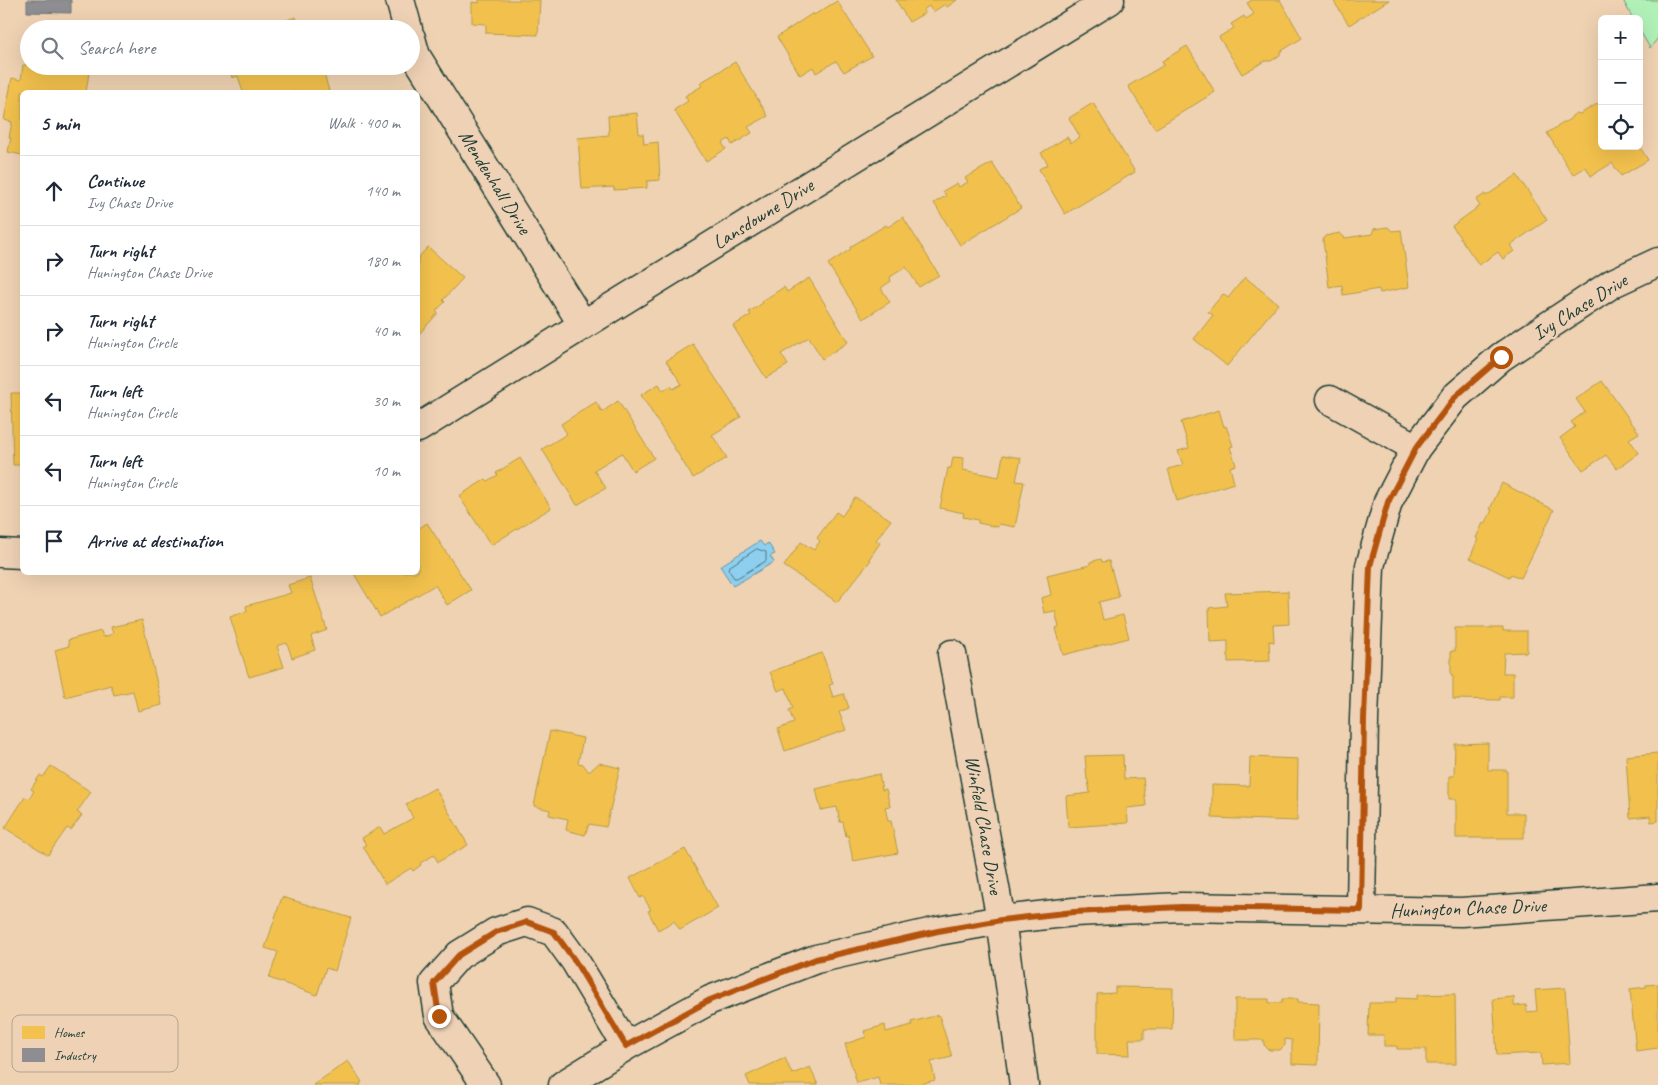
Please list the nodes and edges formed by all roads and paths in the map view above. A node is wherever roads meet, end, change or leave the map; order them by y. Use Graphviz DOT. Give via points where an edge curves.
graph roads {
  1 [pos="400,0"];
  2 [pos="1110,0"];
  3 [pos="406,20"];
  4 [pos="420,62"];
  5 [pos="1658,262"];
  6 [pos="583,324"];
  7 [pos="1330,400"];
  8 [pos="420,427"];
  9 [pos="1416,448"];
  10 [pos="0,553"];
  11 [pos="20,554"];
  12 [pos="952,654"];
  13 [pos="1658,898"];
  14 [pos="1361,910"];
  15 [pos="1001,920"];
  16 [pos="626,1046"];
  17 [pos="486,1085"];
  18 [pos="564,1085"];
  19 [pos="1024,1085"];
  1 -- 3 [label="street"];
  2 -- 6 [label="street, Lansdowne Drive"];
  4 -- 6 [label="street, Mendenhall Drive"];
  5 -- 9 [label="street, Ivy Chase Drive" via="1613,283 1501,357 1455,397"];
  6 -- 8 [label="street, Lansdowne Drive"];
  7 -- 9 [label="street"];
  9 -- 14 [label="street, Ivy Chase Drive" via="1388,502 1370,566"];
  10 -- 11 [label="street"];
  12 -- 15 [label="street, Winfield Chase Drive"];
  13 -- 14 [label="street, Hunington Chase Drive" via="1461,912"];
  14 -- 15 [label="street, Hunington Chase Drive" via="1182,907 1074,912"];
  15 -- 16 [label="street, Hunington Chase Drive" via="816,959 710,1000"];
  15 -- 19 [label="street, Winfield Chase Drive"];
  16 -- 17 [label="street" via="554,932 527,922 496,932 459,955 434,983 439,1016"];
  16 -- 18 [label="street, Hunington Chase Drive"];
}
